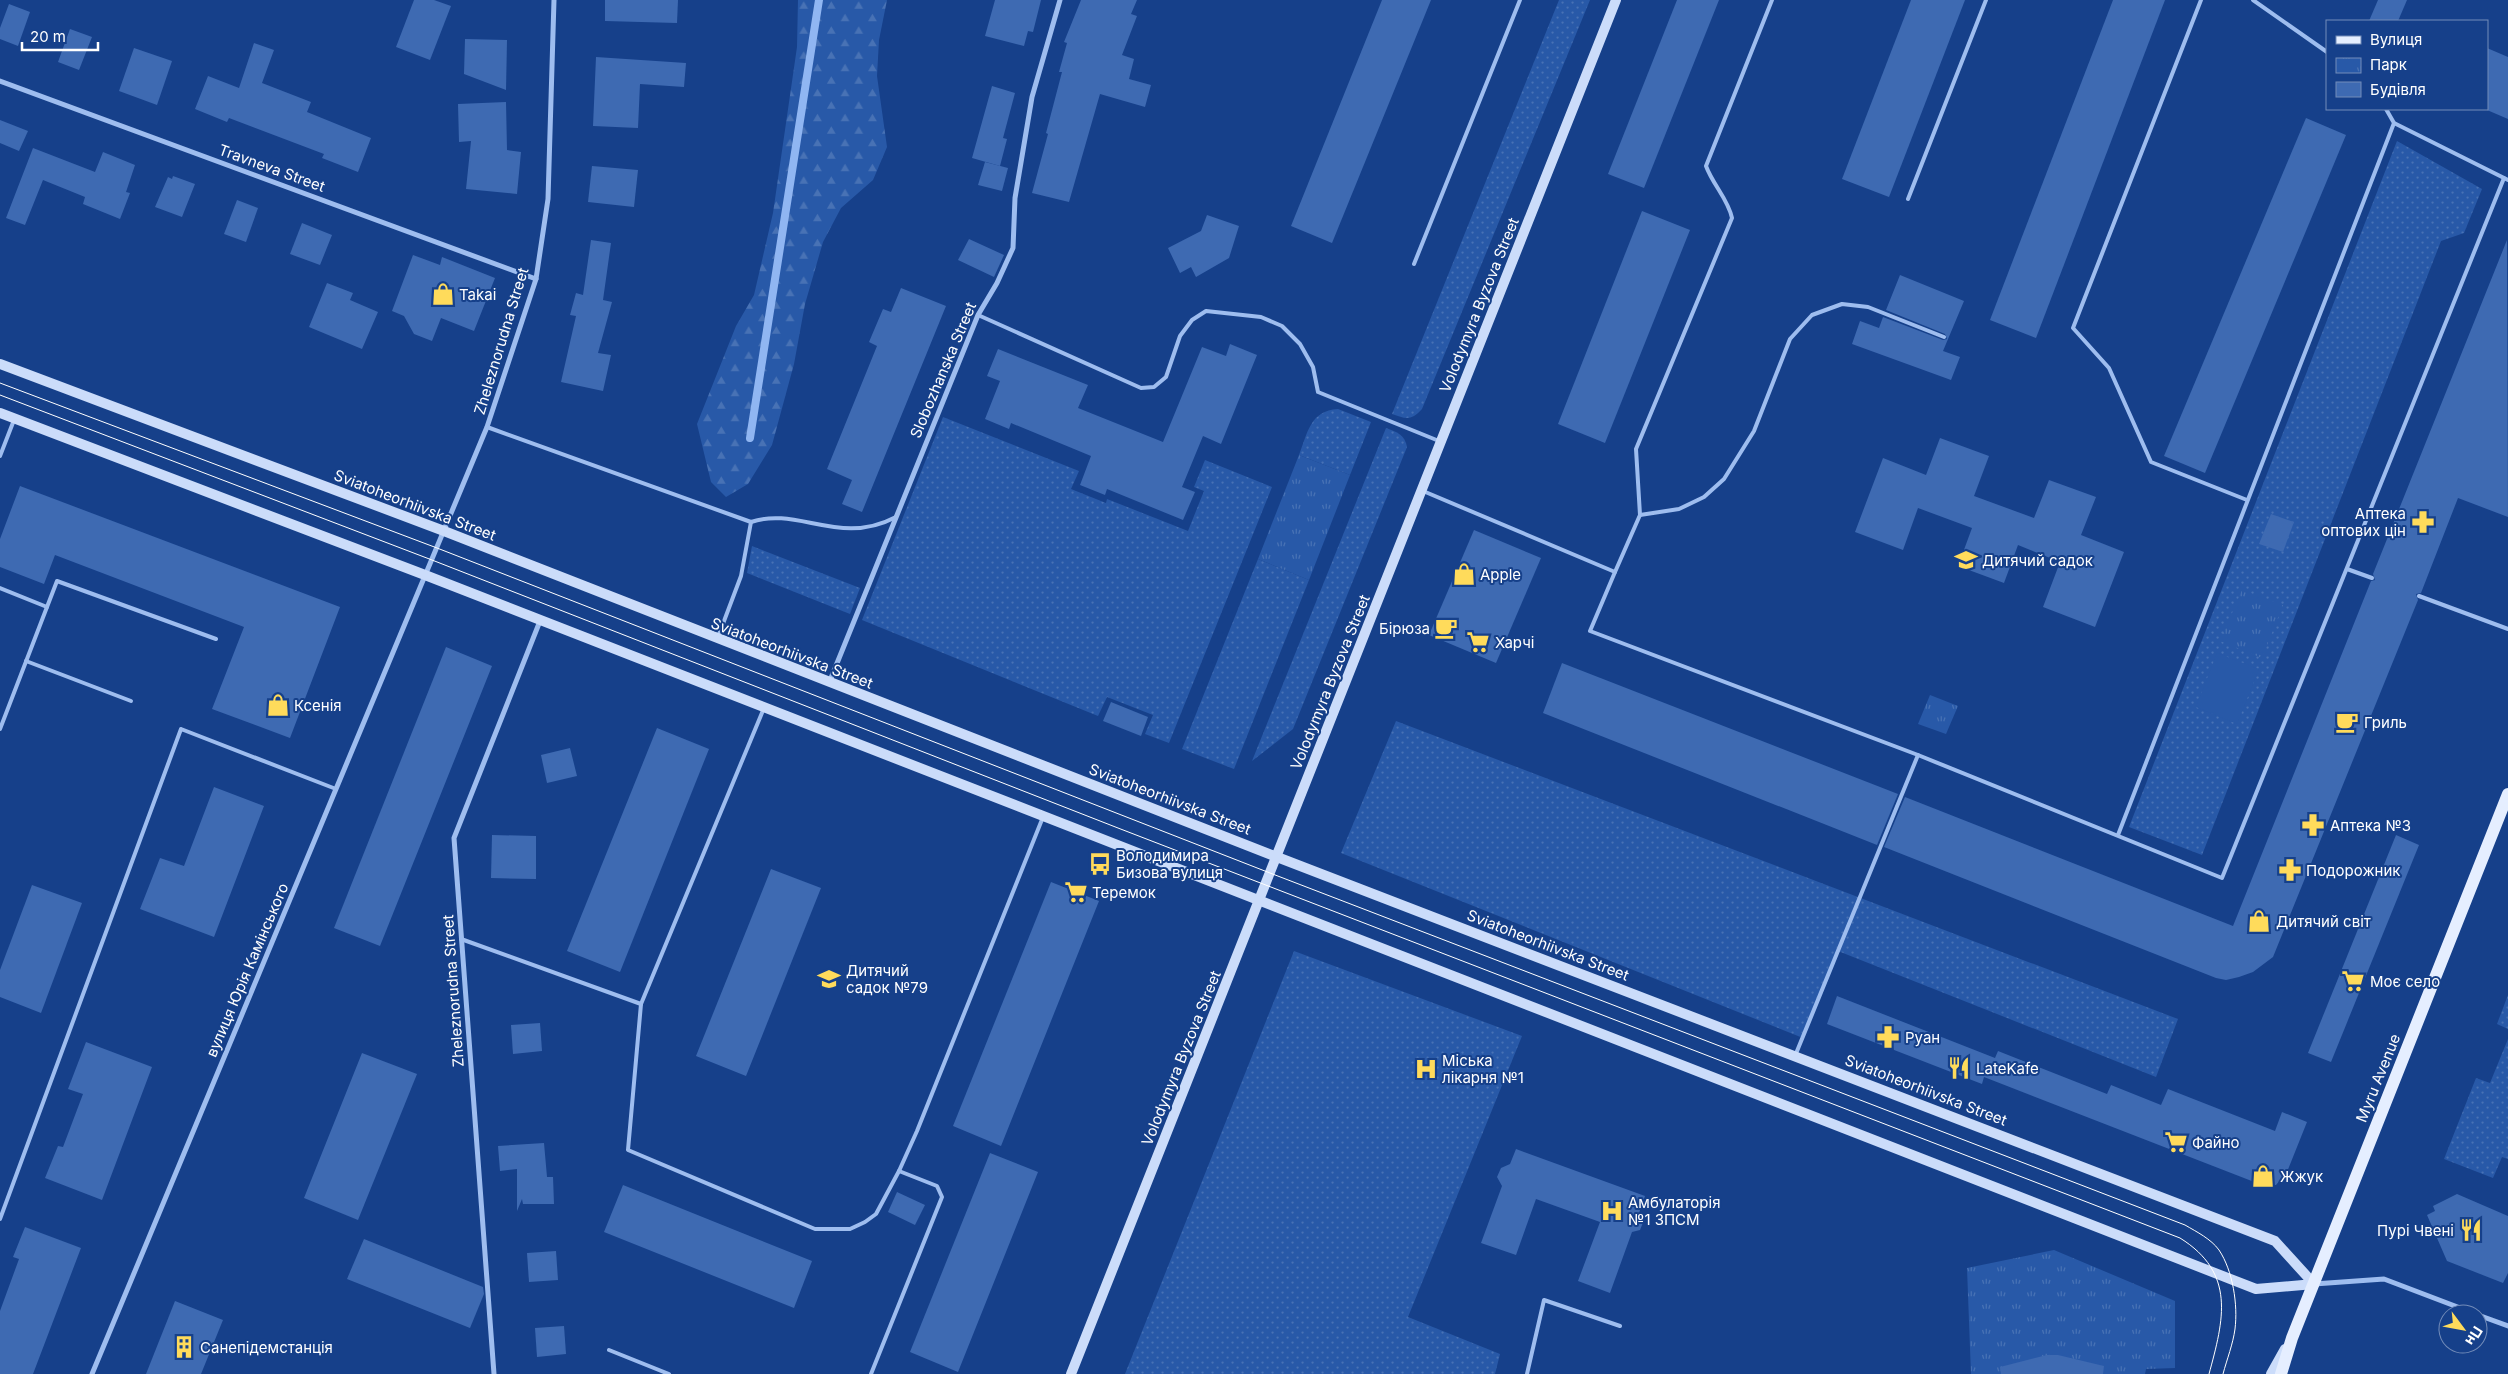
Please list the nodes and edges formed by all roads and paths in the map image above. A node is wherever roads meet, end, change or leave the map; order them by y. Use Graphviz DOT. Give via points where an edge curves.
graph roads {
  1 [pos="554,0"];
  2 [pos="1060,0"];
  3 [pos="1520,0"];
  4 [pos="1616,0"];
  5 [pos="1772,0"];
  6 [pos="1986,0"];
  7 [pos="2201,0"];
  8 [pos="2253,0"];
  9 [pos="2326,51"];
  10 [pos="0,81"];
  11 [pos="2387,110"];
  12 [pos="2394,123"];
  13 [pos="2506,179"];
  14 [pos="1908,199"];
  15 [pos="1414,264"];
  16 [pos="536,279"];
  17 [pos="978,315"];
  18 [pos="1944,336"];
  19 [pos="0,364"];
  20 [pos="0,413"];
  21 [pos="15,418"];
  22 [pos="488,427"];
  23 [pos="1441,442"];
  24 [pos="0,456"];
  25 [pos="1422,491"];
  26 [pos="2247,500"];
  27 [pos="1640,515"];
  28 [pos="896,517"];
  29 [pos="751,522"];
  30 [pos="444,531"];
  31 [pos="2347,569"];
  32 [pos="1615,572"];
  33 [pos="426,575"];
  34 [pos="2372,578"];
  35 [pos="0,588"];
  36 [pos="2419,596"];
  37 [pos="47,607"];
  38 [pos="540,621"];
  39 [pos="2508,630"];
  40 [pos="216,639"];
  41 [pos="717,640"];
  42 [pos="26,661"];
  43 [pos="829,683"];
  44 [pos="131,701"];
  45 [pos="764,708"];
  46 [pos="0,729"];
  47 [pos="1918,755"];
  48 [pos="336,789"];
  49 [pos="2508,794"];
  50 [pos="1043,817"];
  51 [pos="2118,835"];
  52 [pos="1277,857"];
  53 [pos="1260,901"];
  54 [pos="461,939"];
  55 [pos="641,1004"];
  56 [pos="1795,1056"];
  57 [pos="899,1171"];
  58 [pos="0,1219"];
  59 [pos="2314,1284"];
  60 [pos="2450,1304"];
  61 [pos="2488,1318"];
  62 [pos="1620,1326"];
  63 [pos="2508,1326"];
  64 [pos="2292,1338"];
  65 [pos="609,1350"];
  66 [pos="92,1374"];
  67 [pos="494,1374"];
  68 [pos="669,1374"];
  69 [pos="871,1374"];
  70 [pos="1071,1374"];
  71 [pos="1527,1374"];
  72 [pos="2271,1374"];
  73 [pos="2281,1374"];
  1 -- 16 [label="street, Zheleznorudna Street" via="548,199"];
  2 -- 17 [label="street, Slobozhanska Street" via="1032,97 1015,198 1013,248"];
  3 -- 15 [label="lane"];
  4 -- 23 [label="main road, Volodymyra Byzova Street"];
  5 -- 27 [label="lane" via="1706,166 1729,206 1732,218 1636,449"];
  6 -- 14 [label="lane"];
  7 -- 26 [label="lane" via="2074,328 2109,368 2151,462"];
  8 -- 9 [label="lane"];
  10 -- 16 [label="street, Travneva Street"];
  11 -- 12 [label="lane"];
  12 -- 13 [label="lane"];
  12 -- 26 [label="lane"];
  13 -- 31 [label="lane"];
  16 -- 22 [label="street, Zheleznorudna Street"];
  17 -- 23 [label="lane" via="1142,388 1154,387 1166,377 1180,336 1192,320 1206,311 1261,316 1282,326 1300,344 1313,367 1318,392"];
  17 -- 28 [label="street, Slobozhanska Street"];
  18 -- 27 [label="lane" via="1868,307 1842,304 1812,315 1790,339 1754,431 1724,479 1704,497 1679,509"];
  19 -- 30 [label="main road, Sviatoheorhiivska Street"];
  20 -- 21 [label="main road"];
  21 -- 24 [label="lane"];
  21 -- 33 [label="main road"];
  22 -- 29 [label="lane"];
  22 -- 30 [label="street, Zheleznorudna Street"];
  23 -- 25 [label="main road, Volodymyra Byzova Street"];
  25 -- 32 [label="lane"];
  25 -- 52 [label="main road, Volodymyra Byzova Street"];
  26 -- 51 [label="lane"];
  27 -- 32 [label="lane"];
  28 -- 29 [label="lane" via="860,529 840,530 767,517"];
  28 -- 43 [label="street, Slobozhanska Street"];
  29 -- 41 [label="lane" via="741,576"];
  30 -- 33 [label="street, Zheleznorudna Street"];
  30 -- 41 [label="main road, Sviatoheorhiivska Street"];
  31 -- 34 [label="lane"];
  31 -- 51 [label="lane" via="2222,878"];
  32 -- 47 [label="lane" via="1590,631"];
  33 -- 38 [label="main road"];
  33 -- 48 [label="street, вулиця Юрія Камінського"];
  35 -- 37 [label="lane"];
  36 -- 39 [label="lane"];
  37 -- 40 [label="lane" via="57,581"];
  37 -- 42 [label="lane"];
  38 -- 45 [label="main road"];
  38 -- 54 [label="street, Zheleznorudna Street" via="454,838"];
  41 -- 43 [label="main road, Sviatoheorhiivska Street"];
  42 -- 44 [label="lane"];
  42 -- 46 [label="lane"];
  43 -- 52 [label="main road, Sviatoheorhiivska Street"];
  45 -- 50 [label="main road"];
  45 -- 55 [label="lane"];
  47 -- 51 [label="lane"];
  47 -- 56 [label="lane"];
  48 -- 58 [label="lane" via="181,729"];
  48 -- 66 [label="street, вулиця Юрія Камінського"];
  49 -- 59 [label="main road, Myru Avenue"];
  50 -- 53 [label="main road"];
  50 -- 57 [label="lane"];
  52 -- 53 [label="main road, Volodymyra Byzova Street"];
  52 -- 56 [label="main road, Sviatoheorhiivska Street"];
  53 -- 59 [label="main road" via="2256,1289"];
  53 -- 70 [label="main road, Volodymyra Byzova Street"];
  54 -- 55 [label="lane"];
  54 -- 67 [label="street, Zheleznorudna Street"];
  55 -- 57 [label="lane" via="628,1150 815,1230 850,1228 865,1222 876,1214"];
  56 -- 59 [label="main road, Sviatoheorhiivska Street" via="2275,1240"];
  57 -- 69 [label="lane" via="937,1186 942,1197"];
  59 -- 60 [label="street" via="2384,1279"];
  59 -- 64 [label="main road, Myru Avenue"];
  61 -- 63 [label="street"];
  62 -- 71 [label="lane" via="1544,1300"];
  64 -- 72 [label="main road"];
  64 -- 73 [label="main road, Myru Avenue"];
  65 -- 68 [label="lane"];
}
